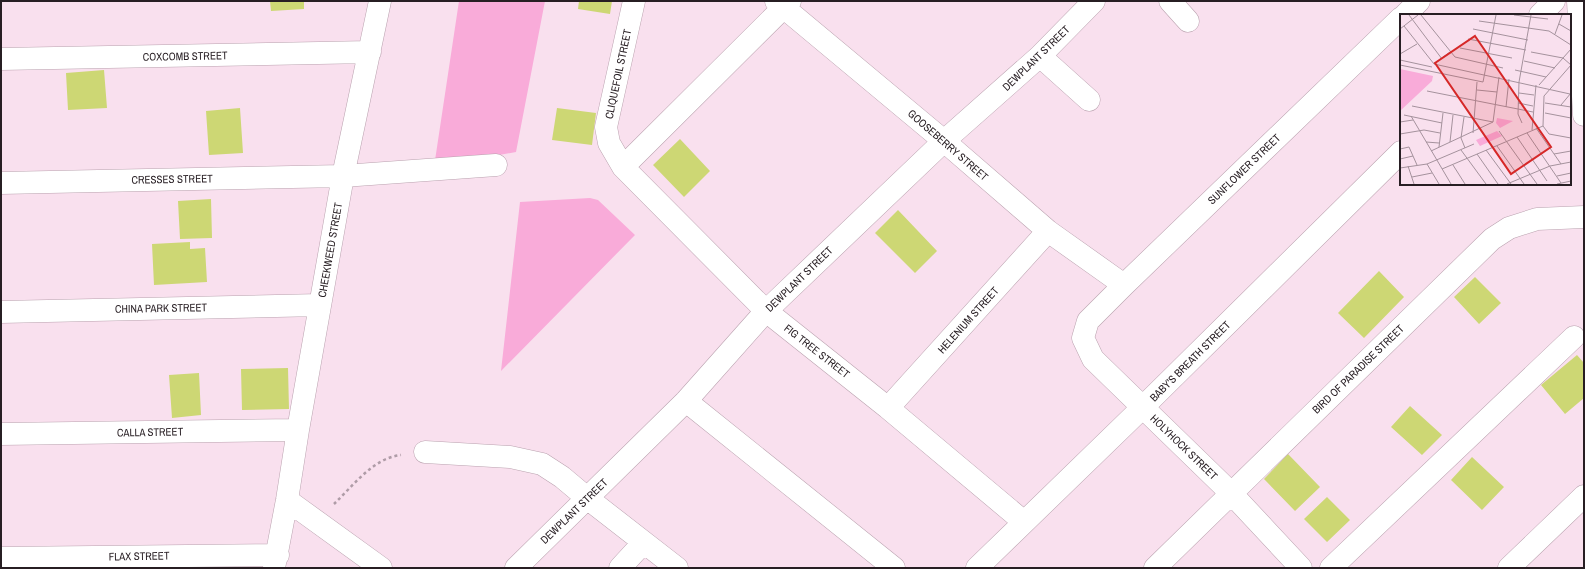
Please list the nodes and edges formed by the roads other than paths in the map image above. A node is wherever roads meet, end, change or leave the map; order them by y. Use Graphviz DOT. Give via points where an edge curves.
graph roads {
  1 [pos="380,1"];
  2 [pos="634,1"];
  3 [pos="1094,1"];
  4 [pos="1170,1"];
  5 [pos="1419,1"];
  6 [pos="1554,1"];
  7 [pos="1578,1"];
  8 [pos="783,3"];
  9 [pos="1405,14"];
  10 [pos="1541,14"];
  11 [pos="1400,19"];
  12 [pos="1188,21"];
  13 [pos="370,52"];
  14 [pos="1040,56"];
  15 [pos="1,59"];
  16 [pos="1583,88"];
  17 [pos="1089,100"];
  18 [pos="1584,115"];
  19 [pos="944,141"];
  20 [pos="1400,153"];
  21 [pos="496,165"];
  22 [pos="623,167"];
  23 [pos="343,176"];
  24 [pos="1,182"];
  25 [pos="1584,217"];
  26 [pos="1048,232"];
  27 [pos="1124,285"];
  28 [pos="320,305"];
  29 [pos="766,311"];
  30 [pos="1,312"];
  31 [pos="1088,321"];
  32 [pos="1574,337"];
  33 [pos="686,401"];
  34 [pos="1143,407"];
  35 [pos="888,408"];
  36 [pos="298,430"];
  37 [pos="1,434"];
  38 [pos="426,452"];
  39 [pos="1231,493"];
  40 [pos="1584,496"];
  41 [pos="587,498"];
  42 [pos="287,500"];
  43 [pos="1024,522"];
  44 [pos="644,543"];
  45 [pos="1,558"];
  46 [pos="276,561"];
  47 [pos="381,568"];
  48 [pos="516,568"];
  49 [pos="620,568"];
  50 [pos="677,568"];
  51 [pos="894,568"];
  52 [pos="977,568"];
  53 [pos="1155,568"];
  54 [pos="1301,568"];
  55 [pos="1331,568"];
  56 [pos="1509,568"];
  1 -- 13 [label="street, CHEEKWEED STREET"];
  2 -- 22 [label="street, CLIQUEFOIL STREET" via="606,127 609,143"];
  3 -- 14 [label="street, DEWPLANT STREET"];
  4 -- 12 [label="street"];
  5 -- 9 [label="street"];
  6 -- 10 [label="street"];
  7 -- 16 [label="street"];
  8 -- 19 [label="street, GOOSEBERRY STREET"];
  8 -- 22 [label="street"];
  11 -- 27 [label="street, SUNFLOWER STREET"];
  13 -- 15 [label="street, COXCOMB STREET"];
  13 -- 23 [label="street, CHEEKWEED STREET"];
  14 -- 17 [label="street"];
  14 -- 19 [label="street, DEWPLANT STREET"];
  16 -- 18 [label="street"];
  19 -- 26 [label="street, GOOSEBERRY STREET"];
  19 -- 29 [label="street, DEWPLANT STREET"];
  20 -- 34 [label="street, BABY'S BREATH STREET"];
  21 -- 23 [label="street, CRESSES STREET"];
  22 -- 29 [label="street, FIG TREE STREET"];
  23 -- 24 [label="street, CRESSES STREET"];
  23 -- 28 [label="street, CHEEKWEED STREET"];
  25 -- 39 [label="street, BIRD OF PARADISE STREET" via="1537,219 1509,228 1492,239"];
  26 -- 27 [label="street, GOOSEBERRY STREET"];
  26 -- 35 [label="street, HELENIUM STREET"];
  27 -- 31 [label="street, SUNFLOWER STREET"];
  28 -- 30 [label="street, CHINA PARK STREET"];
  28 -- 36 [label="street, CHEEKWEED STREET"];
  29 -- 33 [label="street, DEWPLANT STREET"];
  29 -- 35 [label="street, FIG TREE STREET"];
  31 -- 34 [label="street, HOLYHOCK STREET" via="1083,338 1093,359"];
  32 -- 55 [label="street"];
  33 -- 41 [label="street, DEWPLANT STREET"];
  33 -- 51 [label="street"];
  34 -- 39 [label="street, HOLYHOCK STREET"];
  34 -- 43 [label="street, BABY'S BREATH STREET"];
  35 -- 43 [label="street, FIG TREE STREET"];
  36 -- 37 [label="street, CALLA STREET"];
  36 -- 42 [label="street, CHEEKWEED STREET"];
  38 -- 41 [label="street" via="510,457 542,464"];
  39 -- 53 [label="street, BIRD OF PARADISE STREET"];
  39 -- 54 [label="street, HOLYHOCK STREET"];
  40 -- 56 [label="street"];
  41 -- 44 [label="street"];
  41 -- 48 [label="street, DEWPLANT STREET"];
  42 -- 46 [label="street, CHEEKWEED STREET"];
  42 -- 47 [label="street"];
  43 -- 52 [label="street, BABY'S BREATH STREET"];
  44 -- 49 [label="street"];
  44 -- 50 [label="street"];
  45 -- 46 [label="street, FLAX STREET"];
}
